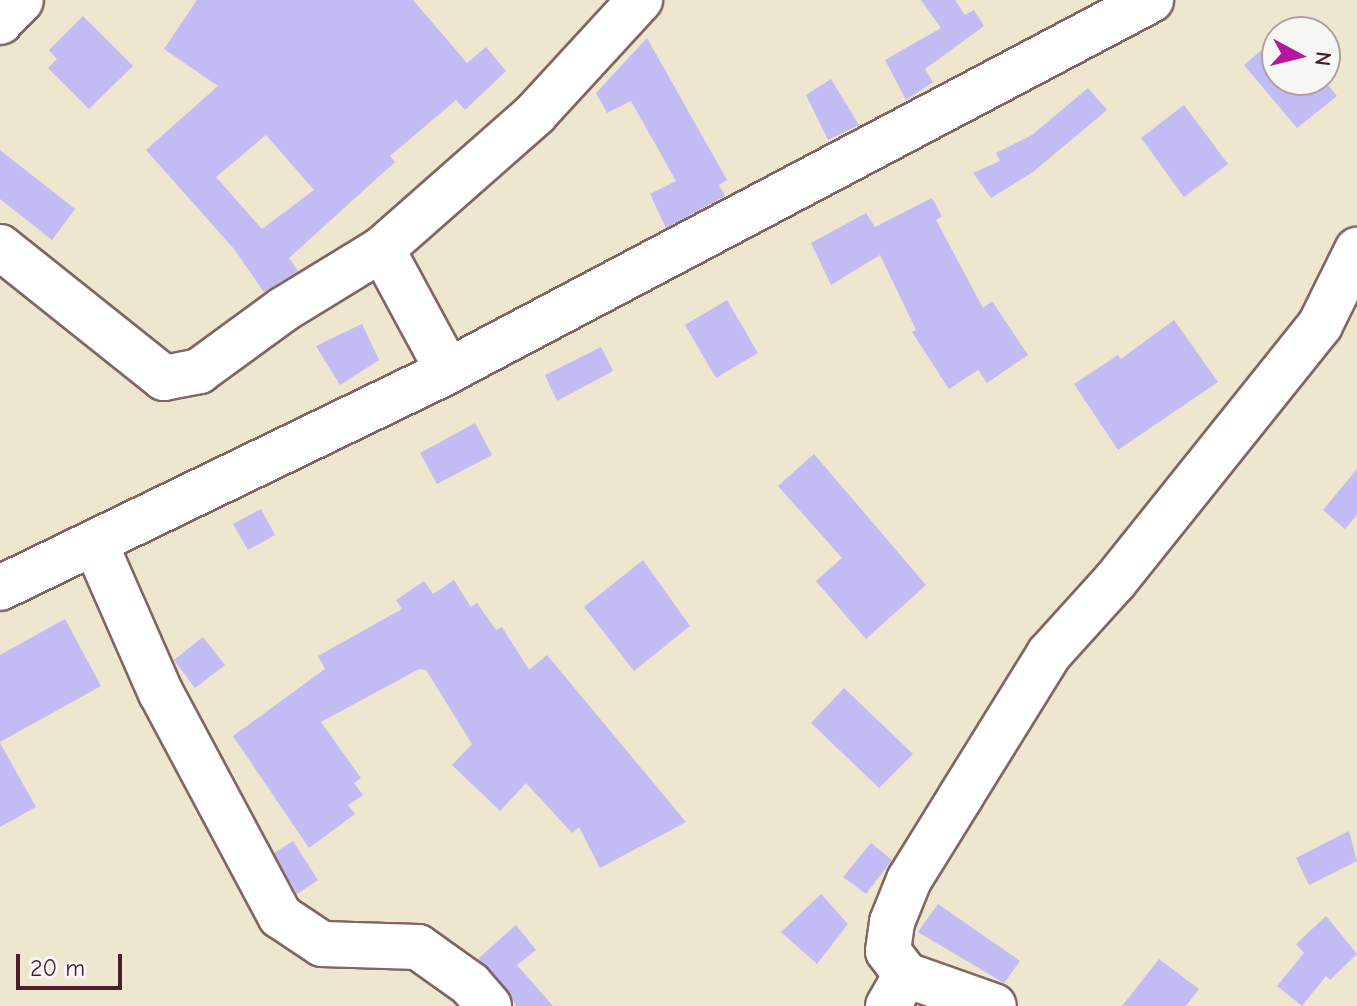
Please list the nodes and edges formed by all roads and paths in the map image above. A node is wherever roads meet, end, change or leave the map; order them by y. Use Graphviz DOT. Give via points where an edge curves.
graph roads {
  1 [pos="21,0"];
  2 [pos="640,0"];
  3 [pos="1151,0"];
  4 [pos="0,22"];
  5 [pos="0,247"];
  6 [pos="382,249"];
  7 [pos="1357,250"];
  8 [pos="448,371"];
  9 [pos="95,543"];
  10 [pos="0,588"];
  11 [pos="897,991"];
  12 [pos="489,1006"];
  13 [pos="994,1006"];
  1 -- 4 [label="street"];
  2 -- 6 [label="street" via="536,113"];
  3 -- 8 [label="street"];
  5 -- 6 [label="street" via="164,378 199,371 284,309"];
  6 -- 8 [label="street"];
  7 -- 11 [label="street" via="1320,325 1115,581 1049,654 909,880 892,922 888,951"];
  8 -- 9 [label="street"];
  9 -- 10 [label="street"];
  9 -- 12 [label="street" via="167,706 280,916 322,944 418,947 470,984"];
  11 -- 13 [label="street"];
}
